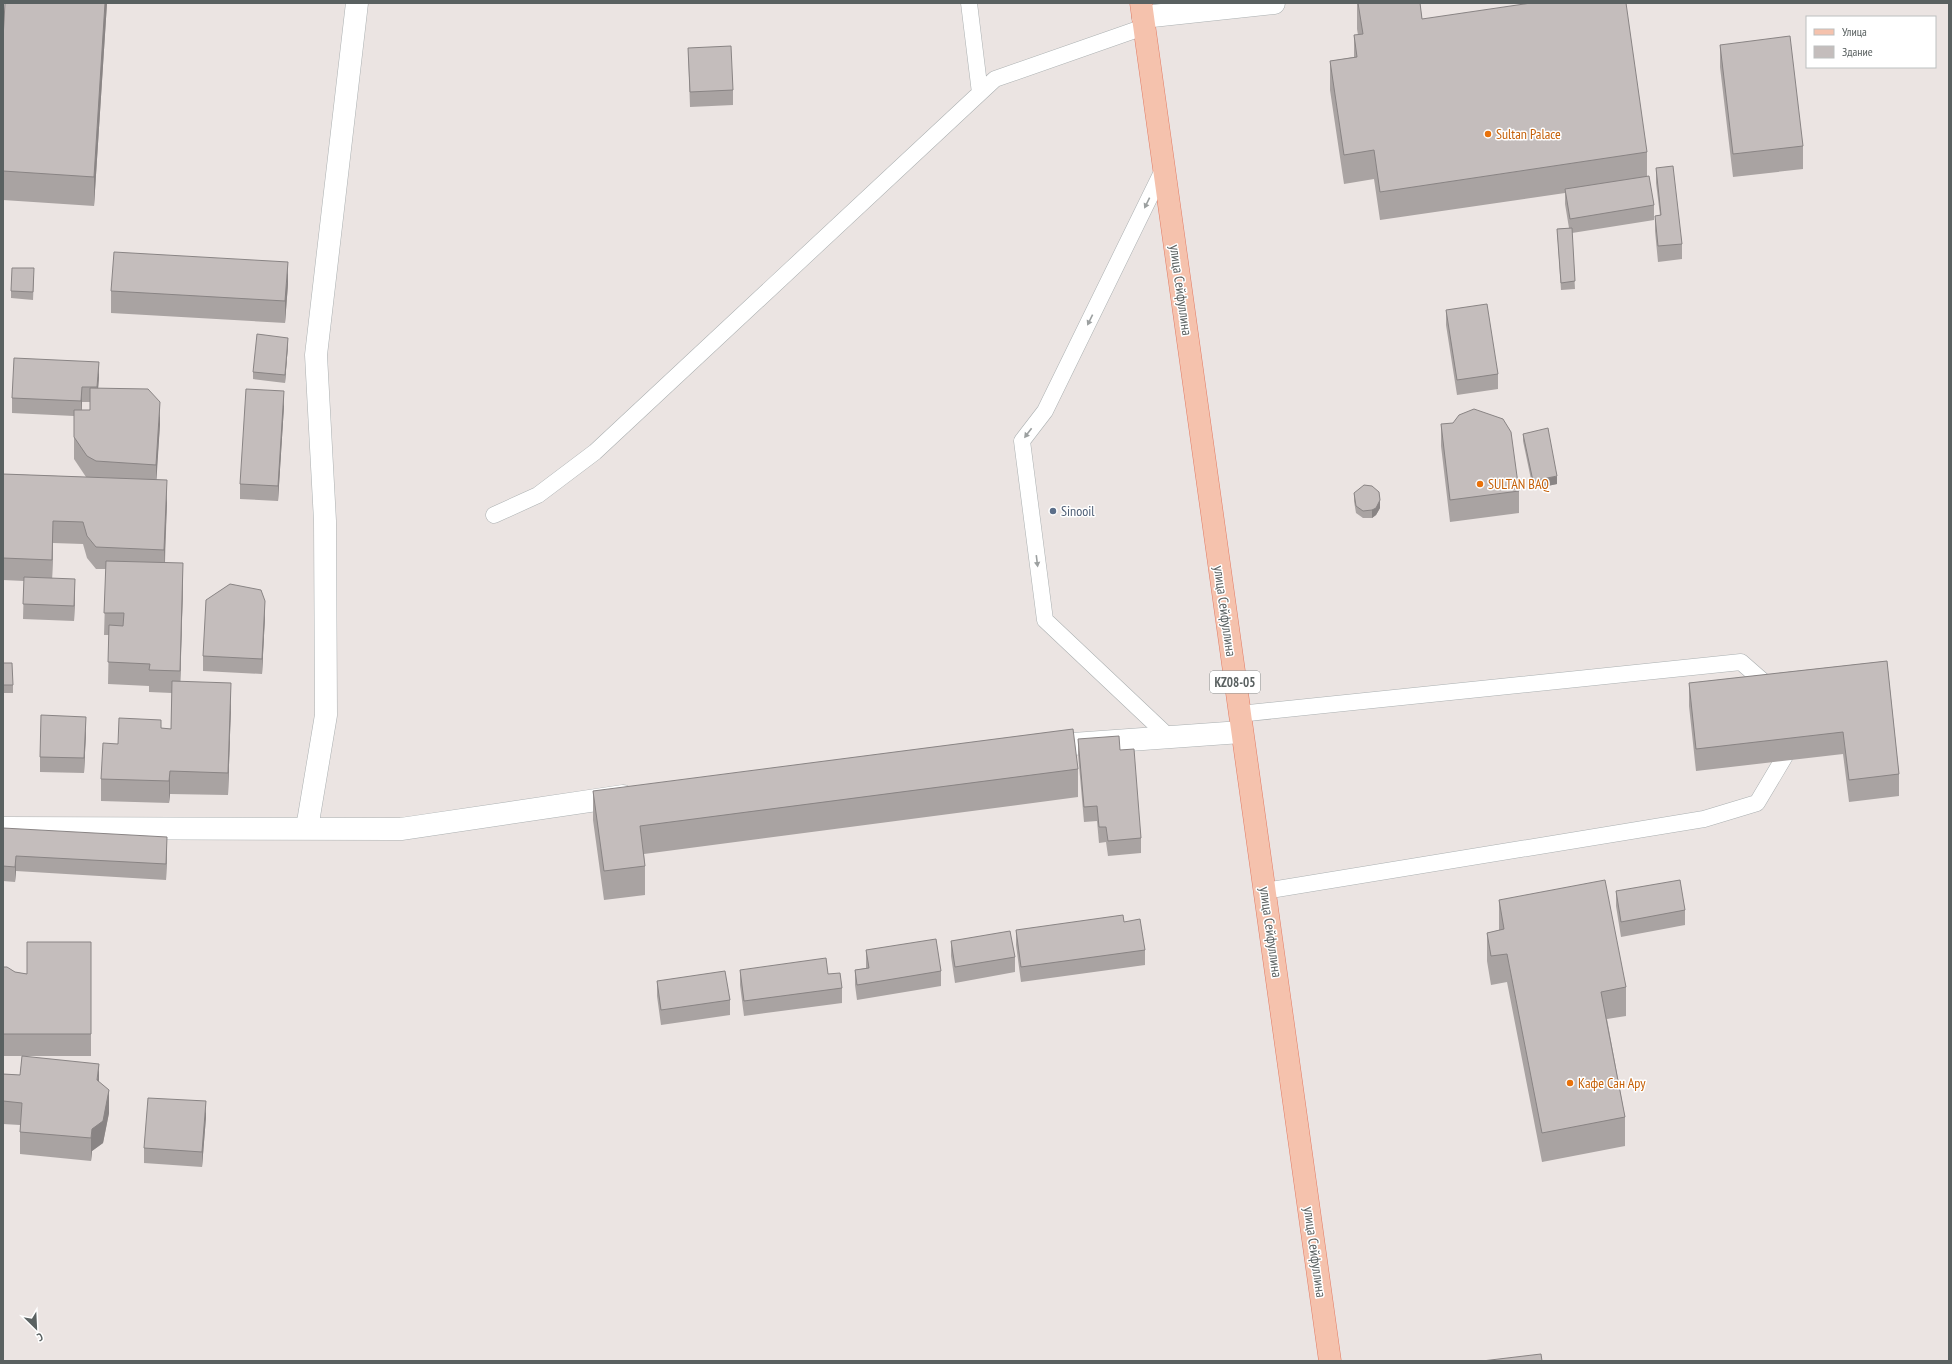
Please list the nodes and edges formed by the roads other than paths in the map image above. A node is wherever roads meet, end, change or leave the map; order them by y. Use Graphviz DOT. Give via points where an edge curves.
graph roads {
  1 [pos="357,3"];
  2 [pos="969,3"];
  3 [pos="1274,3"];
  4 [pos="1143,16"];
  5 [pos="980,93"];
  6 [pos="1164,168"];
  7 [pos="494,515"];
  8 [pos="1780,704"];
  9 [pos="1240,723"];
  10 [pos="1782,726"];
  11 [pos="1170,738"];
  12 [pos="1022,748"];
  13 [pos="641,793"];
  14 [pos="3,828"];
  15 [pos="307,828"];
  16 [pos="1265,890"];
  17 [pos="1330,1361"];
  1 -- 15 [label="street" via="316,355 325,521 326,715"];
  2 -- 5 [label="lane"];
  3 -- 4 [label="street"];
  4 -- 5 [label="lane" via="996,79"];
  4 -- 6 [label="main road, улица Сейфуллина / KZ08-05"];
  5 -- 7 [label="lane" via="595,452 538,495"];
  6 -- 9 [label="main road, улица Сейфуллина / KZ08-05"];
  6 -- 11 [label="lane, one-way" via="1045,411 1022,441 1045,620"];
  8 -- 9 [label="lane" via="1780,696 1741,662"];
  9 -- 11 [label="street"];
  9 -- 16 [label="main road, улица Сейфуллина / KZ08-05"];
  10 -- 16 [label="lane" via="1785,756 1757,803 1704,819"];
  11 -- 12 [label="street"];
  13 -- 15 [label="street" via="401,829"];
  14 -- 15 [label="street"];
  16 -- 17 [label="main road, улица Сейфуллина / KZ08-05"];
}
